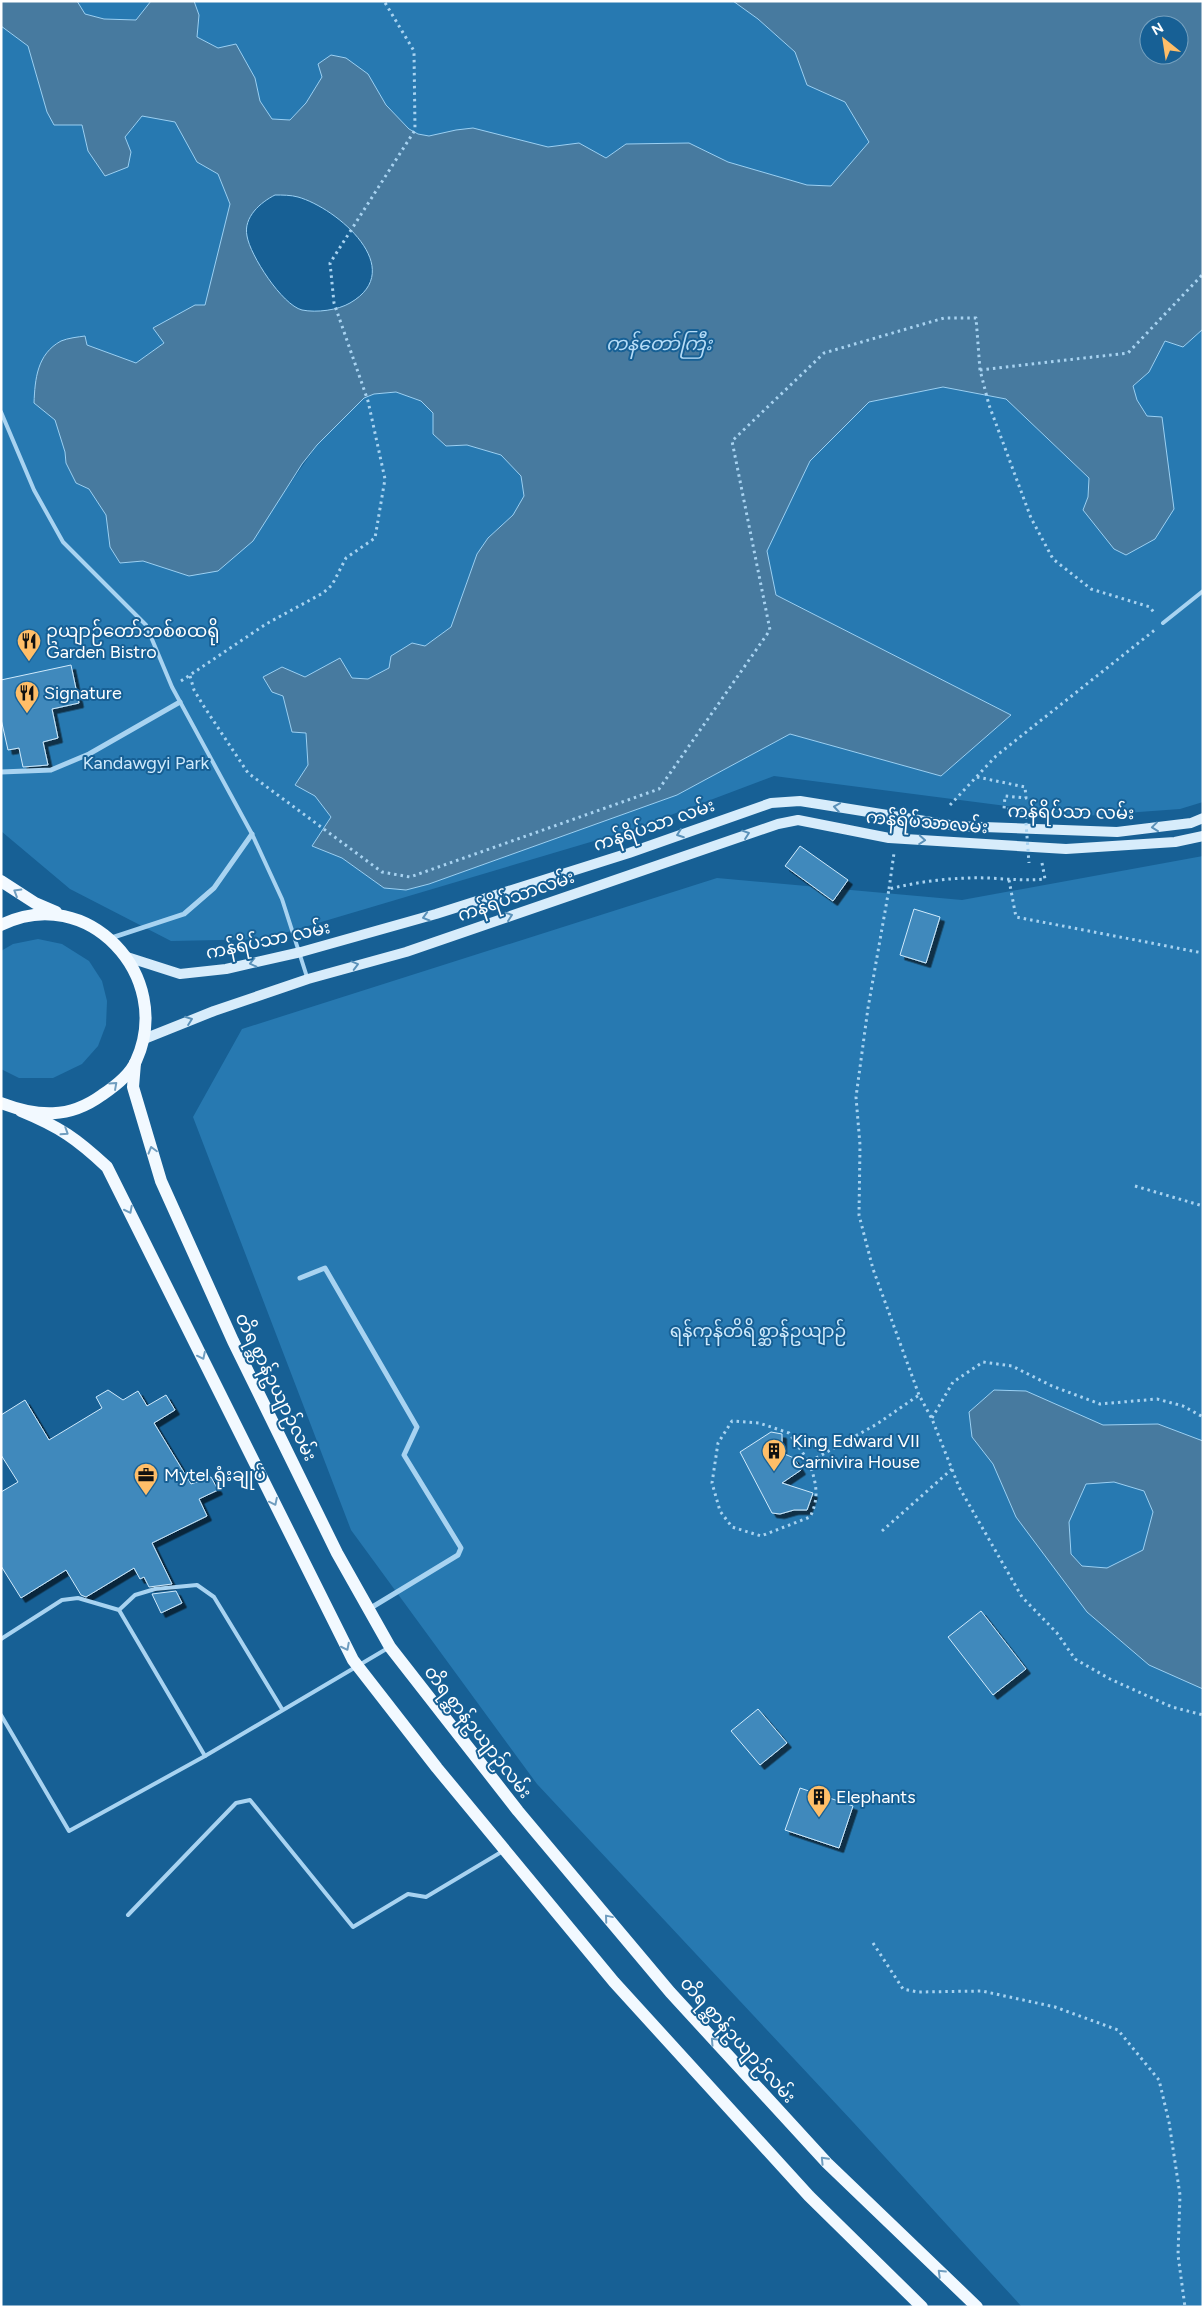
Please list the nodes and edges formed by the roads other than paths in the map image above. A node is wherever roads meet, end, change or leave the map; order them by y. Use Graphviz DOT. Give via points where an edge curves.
graph roads {
  1 [pos="1,412"];
  2 [pos="1203,591"];
  3 [pos="1163,623"];
  4 [pos="180,702"];
  5 [pos="1,772"];
  6 [pos="901,817"];
  7 [pos="1203,818"];
  8 [pos="252,834"];
  9 [pos="1203,836"];
  10 [pos="896,838"];
  11 [pos="1,881"];
  12 [pos="65,916"];
  13 [pos="1,925"];
  14 [pos="111,938"];
  15 [pos="301,952"];
  16 [pos="128,957"];
  17 [pos="308,979"];
  18 [pos="144,1039"];
  19 [pos="135,1063"];
  20 [pos="1,1104"];
  21 [pos="21,1111"];
  22 [pos="300,1278"];
  23 [pos="368,1609"];
  24 [pos="119,1610"];
  25 [pos="1,1639"];
  26 [pos="390,1647"];
  27 [pos="358,1665"];
  28 [pos="282,1709"];
  29 [pos="1,1715"];
  30 [pos="204,1756"];
  31 [pos="505,1850"];
  32 [pos="128,1915"];
  33 [pos="922,2307"];
  34 [pos="977,2307"];
  1 -- 4 [label="lane" via="34,490 63,542 146,625"];
  2 -- 3 [label="lane"];
  4 -- 5 [label="street" via="89,754 51,770"];
  4 -- 8 [label="lane"];
  7 -- 6 [label="main road, ကန်ရိပ်သာ လမ်း, one-way" via="1117,832 956,826"];
  6 -- 10 [label="main road"];
  6 -- 15 [label="main road, ကန်ရိပ်သာ လမ်း, one-way" via="800,800 770,803 629,853"];
  8 -- 14 [label="street" via="214,888 184,914"];
  8 -- 15 [label="lane" via="282,899"];
  10 -- 9 [label="main road, ကန်ရိပ်သာလမ်း, one-way" via="1066,850 1175,842"];
  17 -- 10 [label="main road, ကန်ရိပ်သာလမ်း, one-way" via="406,952 778,824 798,820"];
  12 -- 11 [label="main road, one-way" via="35,903"];
  12 -- 13 [label="main road" via="40,914"];
  12 -- 14 [label="main road" via="90,924"];
  14 -- 16 [label="main road"];
  15 -- 16 [label="main road, ကန်ရိပ်သာ လမ်း, one-way" via="226,969 180,974"];
  15 -- 17 [label="lane"];
  16 -- 18 [label="main road" via="138,976 144,1004"];
  18 -- 17 [label="main road, ကန်ရိပ်သာလမ်း, one-way" via="214,1010"];
  18 -- 19 [label="main road"];
  21 -- 19 [label="main road, one-way" via="56,1114 88,1105 115,1086"];
  23 -- 19 [label="main road, တိရစ္ဆာန်ဥယျာဉ်လမ်း, one-way" via="233,1341 161,1182 133,1087"];
  20 -- 21 [label="main road"];
  21 -- 27 [label="main road, one-way" via="53,1124 78,1140 107,1167 307,1570"];
  22 -- 23 [label="street" via="325,1268 417,1427 404,1455 462,1548 458,1555"];
  23 -- 26 [label="main road, တိရစ္ဆာန်ဥယျာဉ်လမ်း"];
  24 -- 25 [label="lane" via="78,1598 62,1600"];
  24 -- 28 [label="lane" via="136,1595 148,1591 197,1586 214,1597"];
  24 -- 30 [label="lane"];
  26 -- 27 [label="lane"];
  34 -- 26 [label="main road, တိရစ္ဆာန်ဥယျာဉ်လမ်း, one-way" via="827,2164 670,1992 518,1811"];
  27 -- 28 [label="lane"];
  27 -- 31 [label="main road"];
  28 -- 30 [label="lane"];
  29 -- 30 [label="lane" via="69,1831"];
  31 -- 32 [label="lane" via="426,1897 408,1894 353,1927 250,1800 243,1801 236,1803"];
  31 -- 33 [label="main road" via="614,1982 803,2189"];
}
